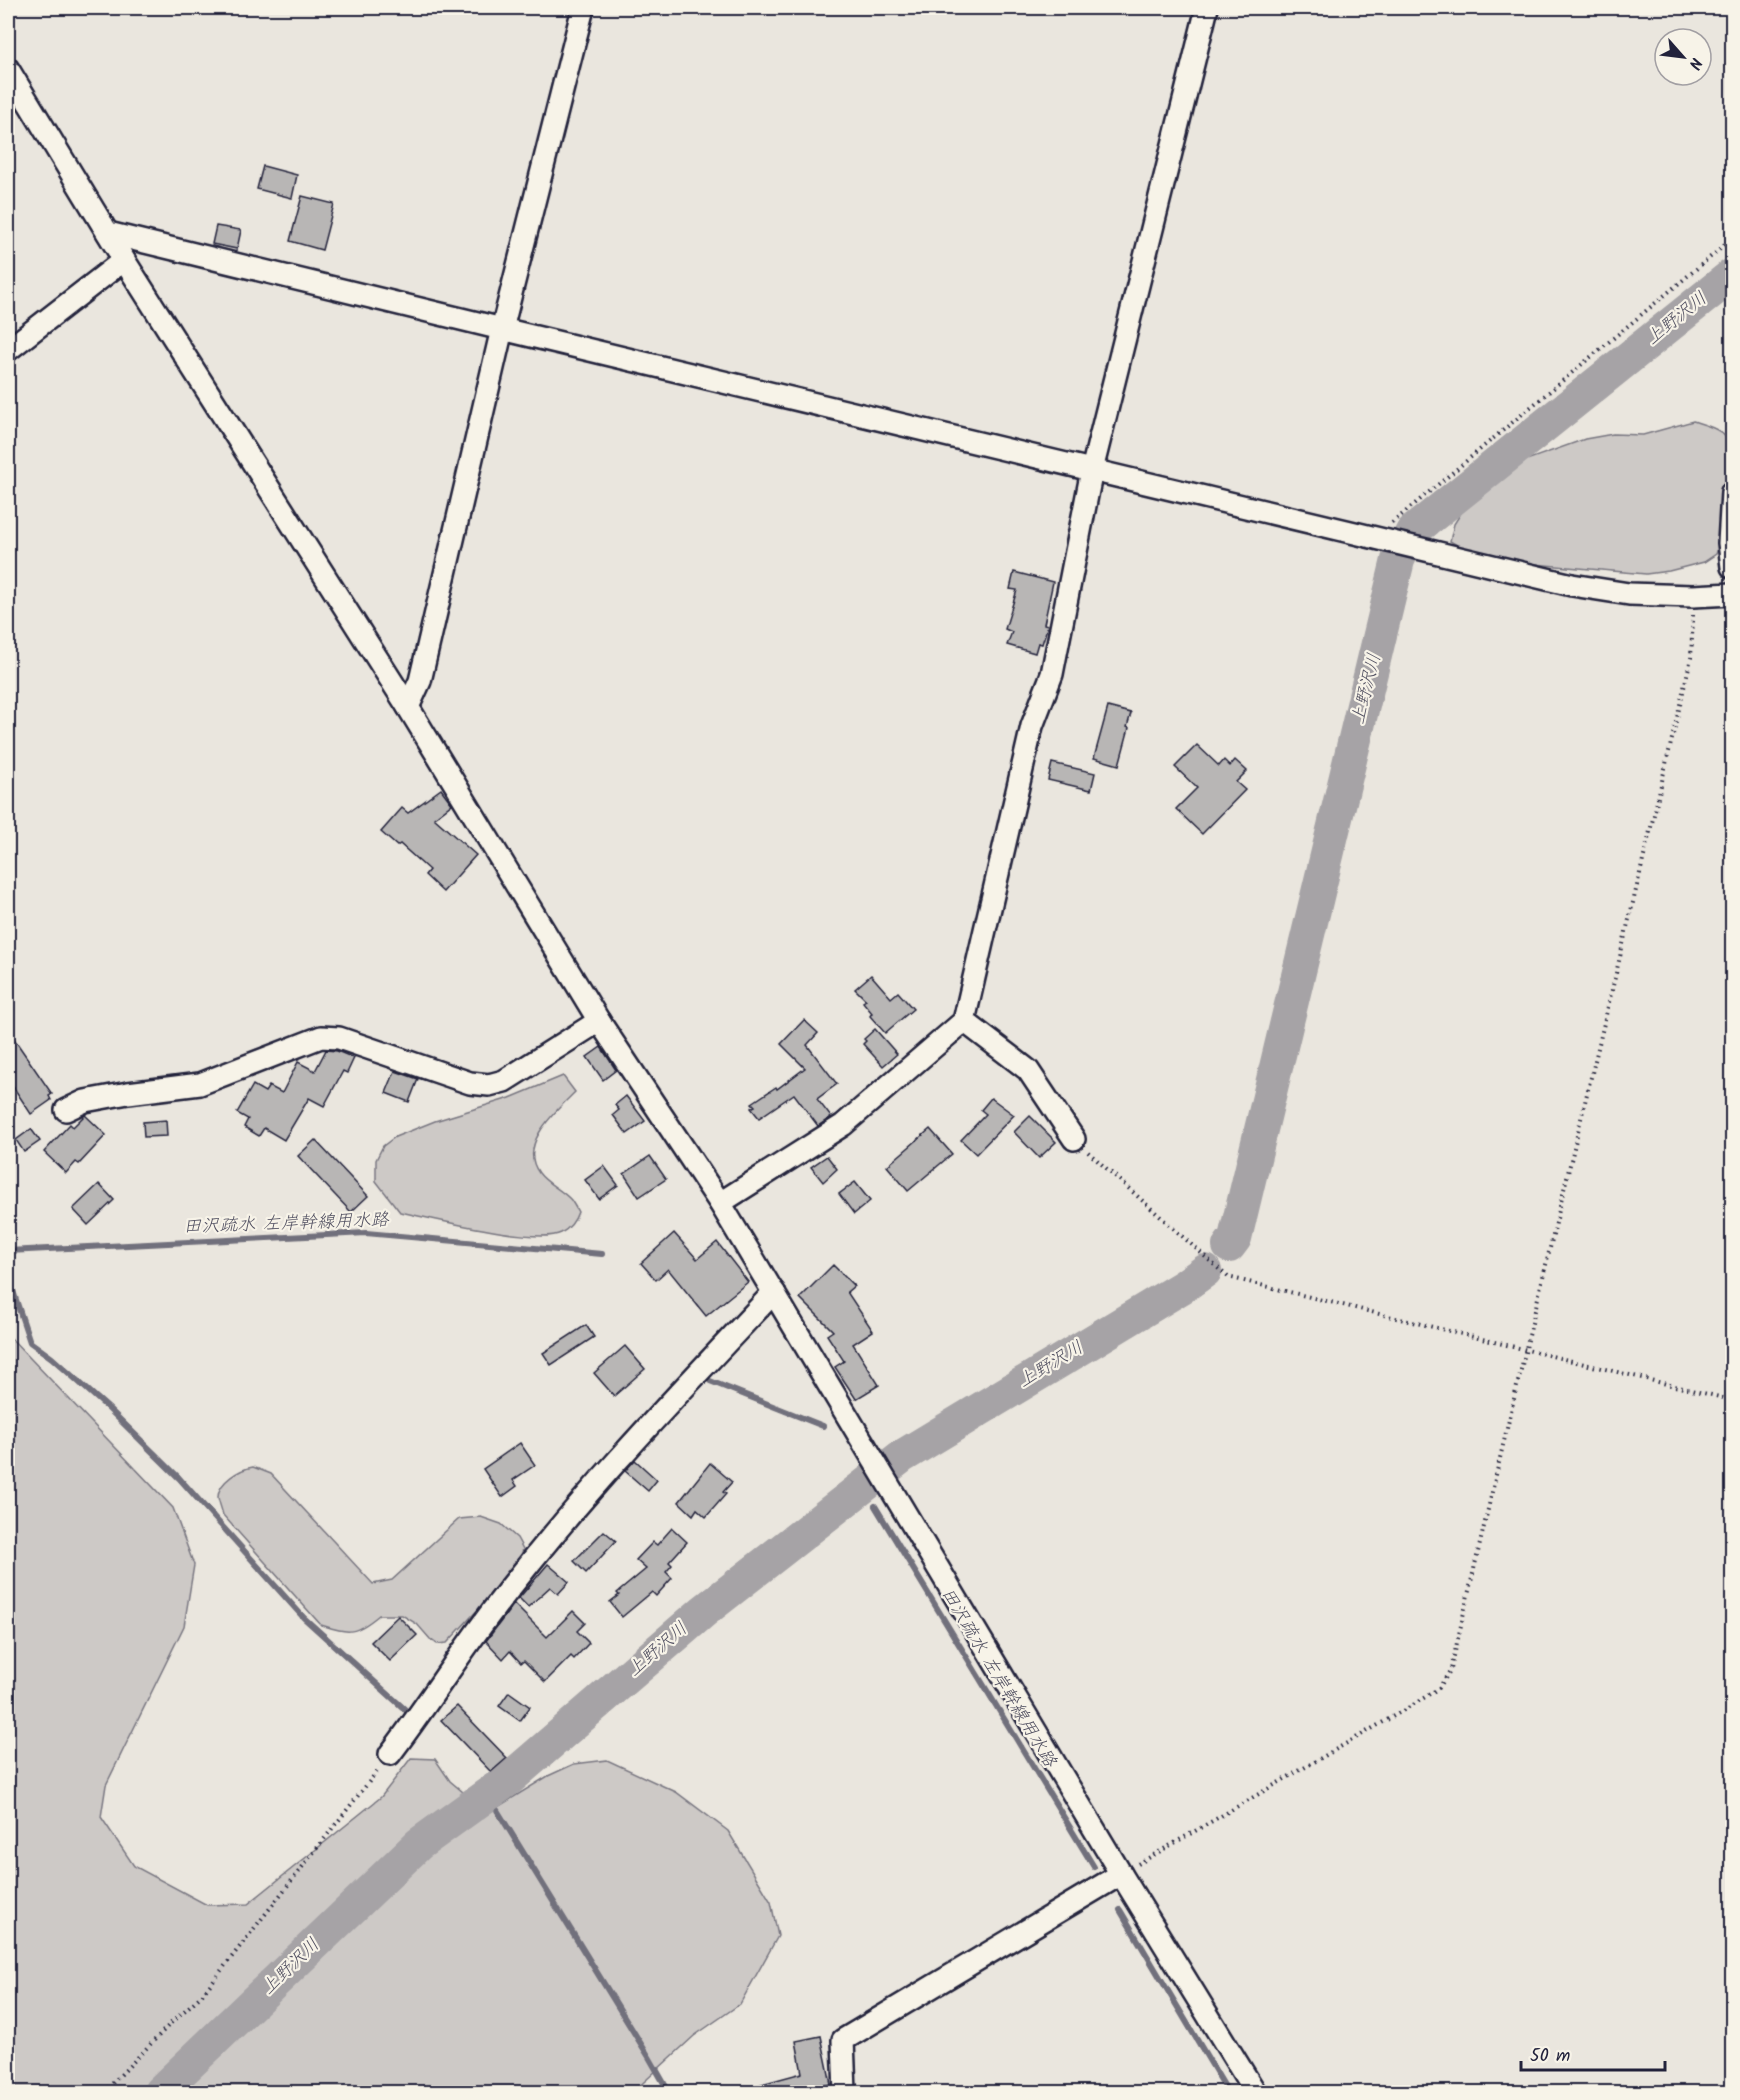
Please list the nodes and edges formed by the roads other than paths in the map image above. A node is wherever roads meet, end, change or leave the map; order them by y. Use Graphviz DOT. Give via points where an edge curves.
graph roads {
  1 [pos="583,8"];
  2 [pos="1206,8"];
  3 [pos="8,69"];
  4 [pos="108,233"];
  5 [pos="124,260"];
  6 [pos="502,329"];
  7 [pos="8,350"];
  8 [pos="1092,470"];
  9 [pos="1732,492"];
  10 [pos="1732,567"];
  11 [pos="1732,594"];
  12 [pos="408,707"];
  13 [pos="599,1021"];
  14 [pos="964,1021"];
  15 [pos="66,1110"];
  16 [pos="1074,1139"];
  17 [pos="720,1203"];
  18 [pos="774,1292"];
  19 [pos="390,1754"];
  20 [pos="1121,1874"];
  21 [pos="845,2092"];
  22 [pos="1255,2092"];
  1 -- 6 [label="street"];
  2 -- 8 [label="street"];
  3 -- 4 [label="street"];
  4 -- 5 [label="street"];
  4 -- 6 [label="street"];
  5 -- 7 [label="street"];
  5 -- 12 [label="street"];
  6 -- 8 [label="street"];
  6 -- 12 [label="street" via="420,681"];
  8 -- 11 [label="street" via="1572,585 1629,594"];
  8 -- 14 [label="street" via="1052,674 1032,726"];
  9 -- 10 [label="street"];
  12 -- 13 [label="street"];
  13 -- 15 [label="street" via="504,1081 489,1085 470,1083 339,1038 321,1037 200,1084 85,1101"];
  13 -- 17 [label="street"];
  14 -- 16 [label="street" via="1028,1070"];
  14 -- 17 [label="street" via="843,1125"];
  17 -- 18 [label="street"];
  18 -- 19 [label="street" via="614,1462 553,1534"];
  18 -- 20 [label="street"];
  20 -- 21 [label="street" via="843,2040"];
  20 -- 22 [label="street"];
}
